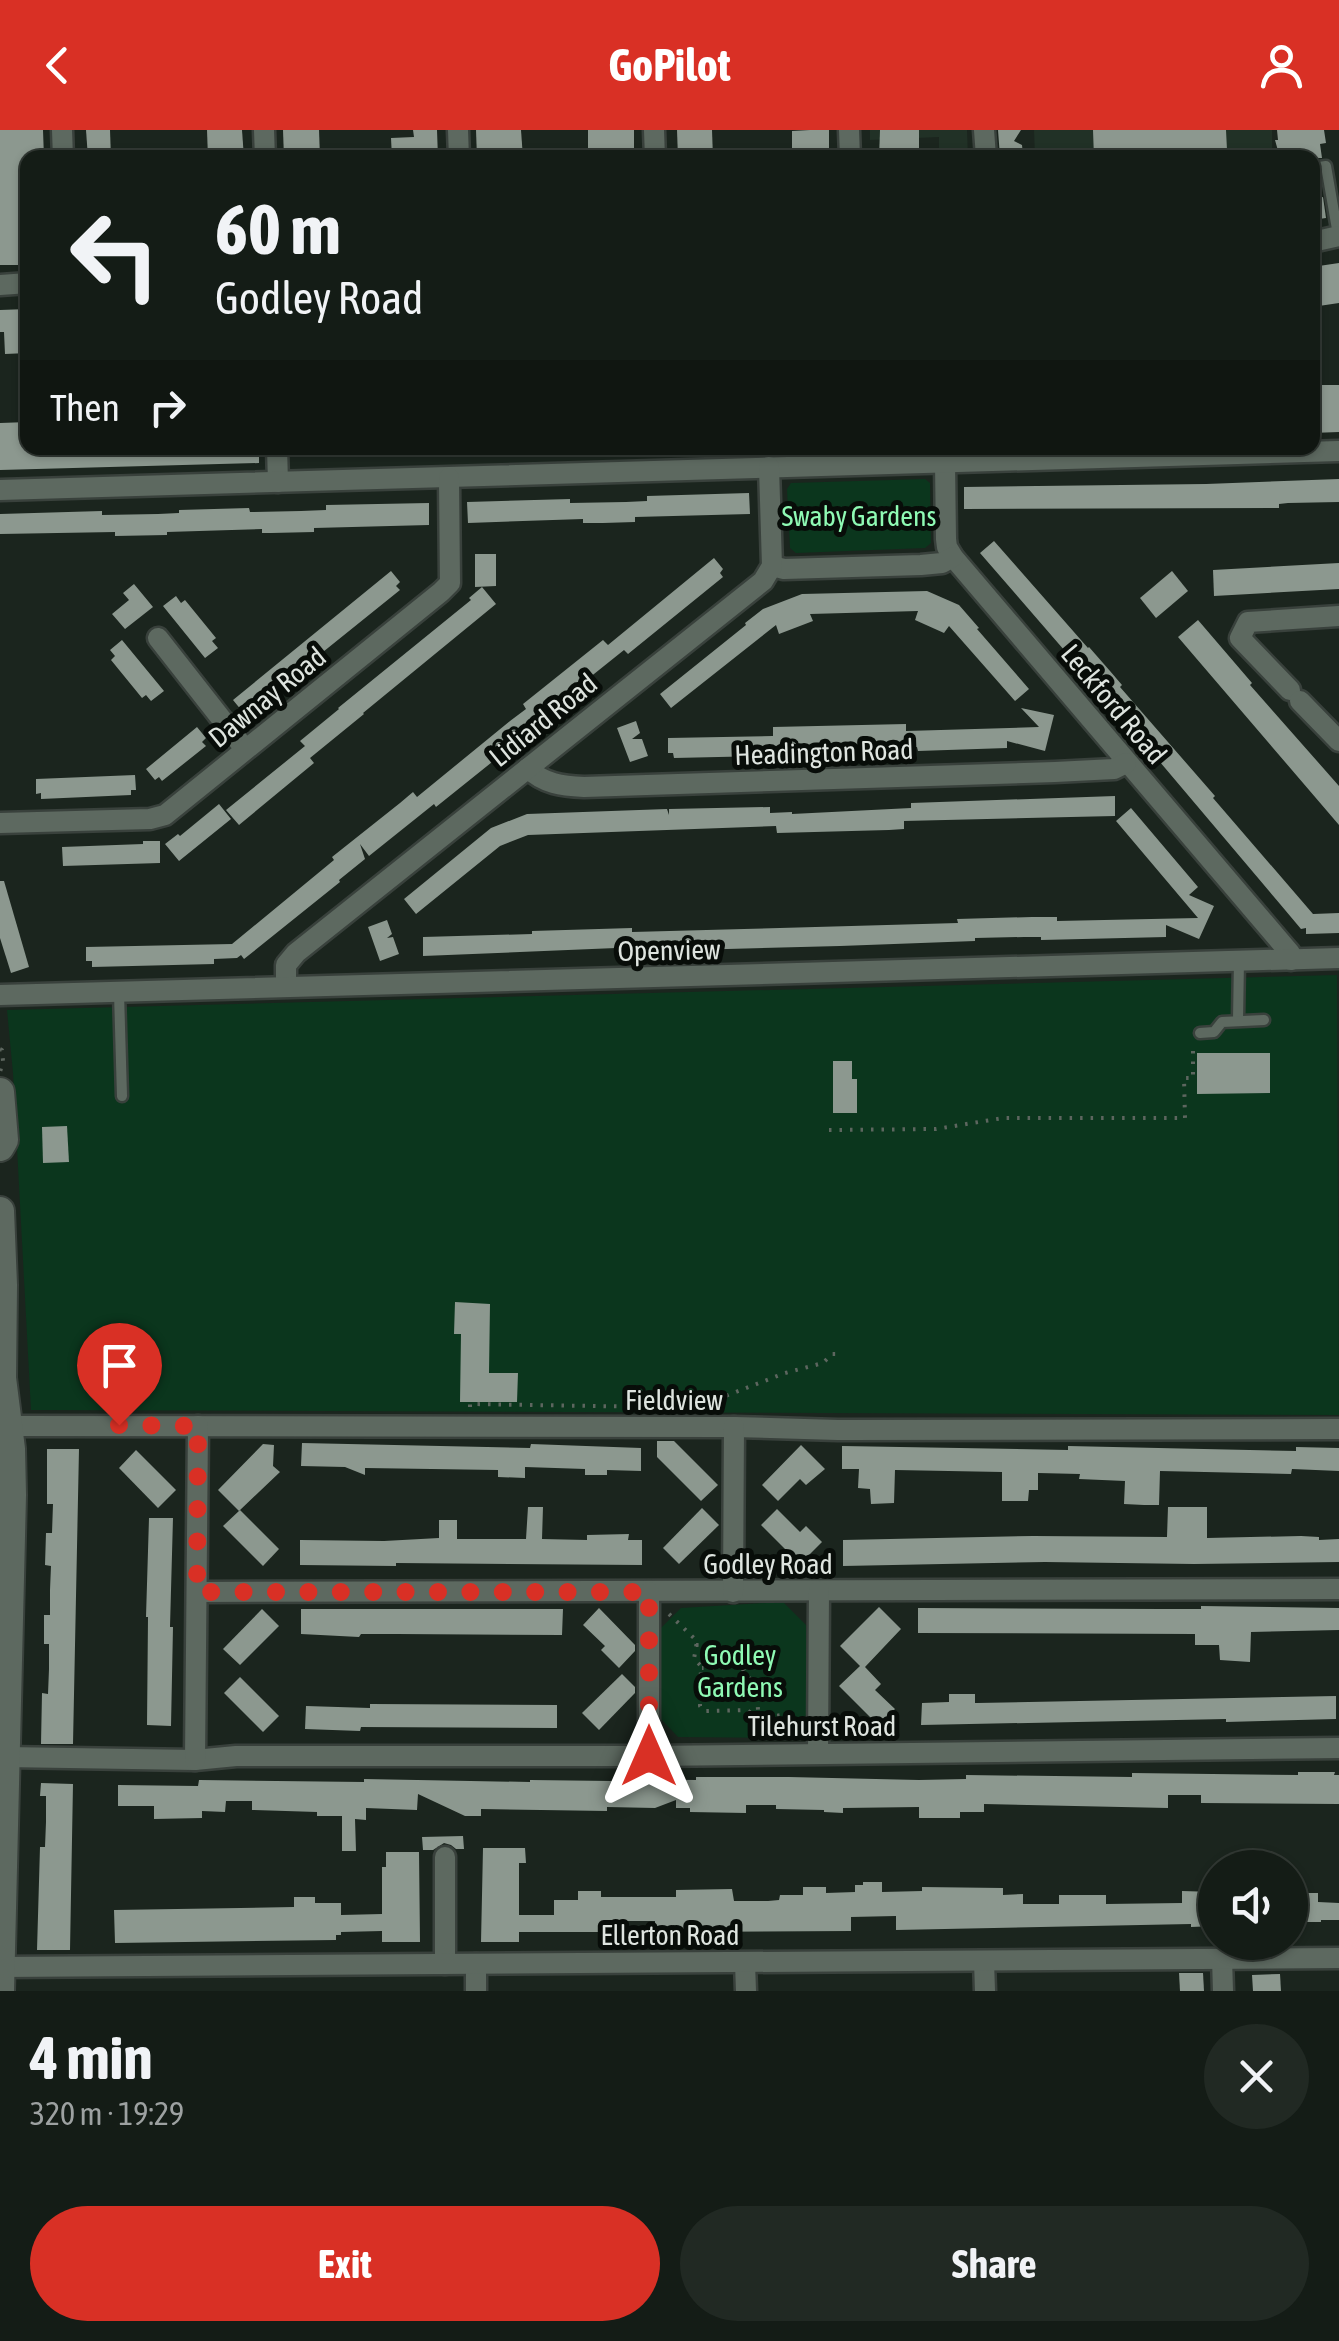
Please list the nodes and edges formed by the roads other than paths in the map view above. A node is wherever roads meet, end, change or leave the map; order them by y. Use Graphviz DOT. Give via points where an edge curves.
graph roads {
  1 [pos="1320,167"];
  2 [pos="1339,236"];
  3 [pos="277,455"];
  4 [pos="1232,455"];
  5 [pos="857,456"];
  6 [pos="945,463"];
  7 [pos="769,467"];
  8 [pos="449,478"];
  9 [pos="278,482"];
  10 [pos="0,490"];
  11 [pos="952,557"];
  12 [pos="772,566"];
  13 [pos="1339,616"];
  14 [pos="158,638"];
  15 [pos="1339,742"];
  16 [pos="245,749"];
  17 [pos="1126,762"];
  18 [pos="528,768"];
  19 [pos="0,823"];
  20 [pos="1339,958"];
  21 [pos="1291,960"];
  22 [pos="1239,961"];
  23 [pos="286,986"];
  24 [pos="119,992"];
  25 [pos="0,995"];
  26 [pos="1238,1020"];
  27 [pos="1264,1020"];
  28 [pos="1200,1032"];
  29 [pos="0,1092"];
  30 [pos="122,1096"];
  31 [pos="0,1146"];
  32 [pos="0,1212"];
  33 [pos="1,1301"];
  34 [pos="9,1426"];
  35 [pos="198,1426"];
  36 [pos="734,1427"];
  37 [pos="1339,1429"];
  38 [pos="6,1495"];
  39 [pos="1339,1589"];
  40 [pos="819,1591"];
  41 [pos="197,1592"];
  42 [pos="649,1592"];
  43 [pos="733,1592"];
  44 [pos="1339,1748"];
  45 [pos="818,1753"];
  46 [pos="649,1756"];
  47 [pos="6,1758"];
  48 [pos="195,1760"];
  49 [pos="445,1857"];
  50 [pos="1198,1958"];
  51 [pos="1308,1958"];
  52 [pos="1339,1958"];
  53 [pos="1222,1960"];
  54 [pos="984,1961"];
  55 [pos="745,1963"];
  56 [pos="446,1964"];
  57 [pos="476,1964"];
  58 [pos="0,1967"];
  59 [pos="0,1991"];
  60 [pos="476,1991"];
  61 [pos="746,1991"];
  62 [pos="986,1991"];
  63 [pos="1223,1991"];
  1 -- 2 [label="lane" via="1326,166"];
  3 -- 9 [label="street"];
  4 -- 6 [label="street"];
  5 -- 6 [label="street"];
  5 -- 7 [label="street"];
  6 -- 11 [label="street"];
  7 -- 8 [label="street"];
  7 -- 12 [label="street"];
  8 -- 9 [label="street"];
  8 -- 16 [label="street, Dawnay Road" via="450,582"];
  9 -- 10 [label="street"];
  11 -- 12 [label="street" via="921,565"];
  11 -- 17 [label="street, Leckford Road"];
  12 -- 18 [label="street, Lidiard Road" via="763,581"];
  13 -- 15 [label="street" via="1248,622 1240,638"];
  14 -- 16 [label="street"];
  16 -- 19 [label="street, Dawnay Road" via="158,818"];
  17 -- 18 [label="street, Headington Road" via="1094,770 584,787 559,786"];
  17 -- 21 [label="street, Leckford Road"];
  18 -- 23 [label="street, Lidiard Road" via="296,952 286,965"];
  20 -- 21 [label="street, Openview"];
  21 -- 22 [label="street, Openview"];
  22 -- 23 [label="street, Openview"];
  22 -- 26 [label="lane"];
  23 -- 24 [label="street, Openview"];
  24 -- 25 [label="street, Openview"];
  24 -- 30 [label="lane"];
  26 -- 27 [label="lane"];
  26 -- 28 [label="lane"];
  29 -- 31 [label="main road"];
  32 -- 33 [label="main road"];
  33 -- 34 [label="main road"];
  34 -- 35 [label="street, Fieldview"];
  34 -- 38 [label="main road"];
  35 -- 36 [label="street, Fieldview"];
  35 -- 41 [label="street"];
  36 -- 37 [label="street, Fieldview"];
  36 -- 43 [label="street"];
  38 -- 47 [label="main road"];
  39 -- 40 [label="street, Godley Road"];
  40 -- 43 [label="street, Godley Road"];
  40 -- 45 [label="street"];
  41 -- 42 [label="street, Godley Road"];
  41 -- 48 [label="street"];
  42 -- 43 [label="street, Godley Road"];
  42 -- 46 [label="street"];
  44 -- 45 [label="street, Tilehurst Road"];
  45 -- 46 [label="street, Tilehurst Road"];
  46 -- 48 [label="street, Tilehurst Road"];
  47 -- 48 [label="street, Tilehurst Road"];
  47 -- 58 [label="main road"];
  49 -- 56 [label="street"];
  50 -- 54 [label="street, Ellerton Road"];
  51 -- 52 [label="street, Ellerton Road"];
  53 -- 63 [label="street"];
  54 -- 55 [label="street, Ellerton Road"];
  54 -- 62 [label="street"];
  55 -- 57 [label="street, Ellerton Road"];
  55 -- 61 [label="street"];
  56 -- 57 [label="street, Ellerton Road"];
  56 -- 58 [label="street, Ellerton Road"];
  57 -- 60 [label="street"];
  58 -- 59 [label="main road"];
}
